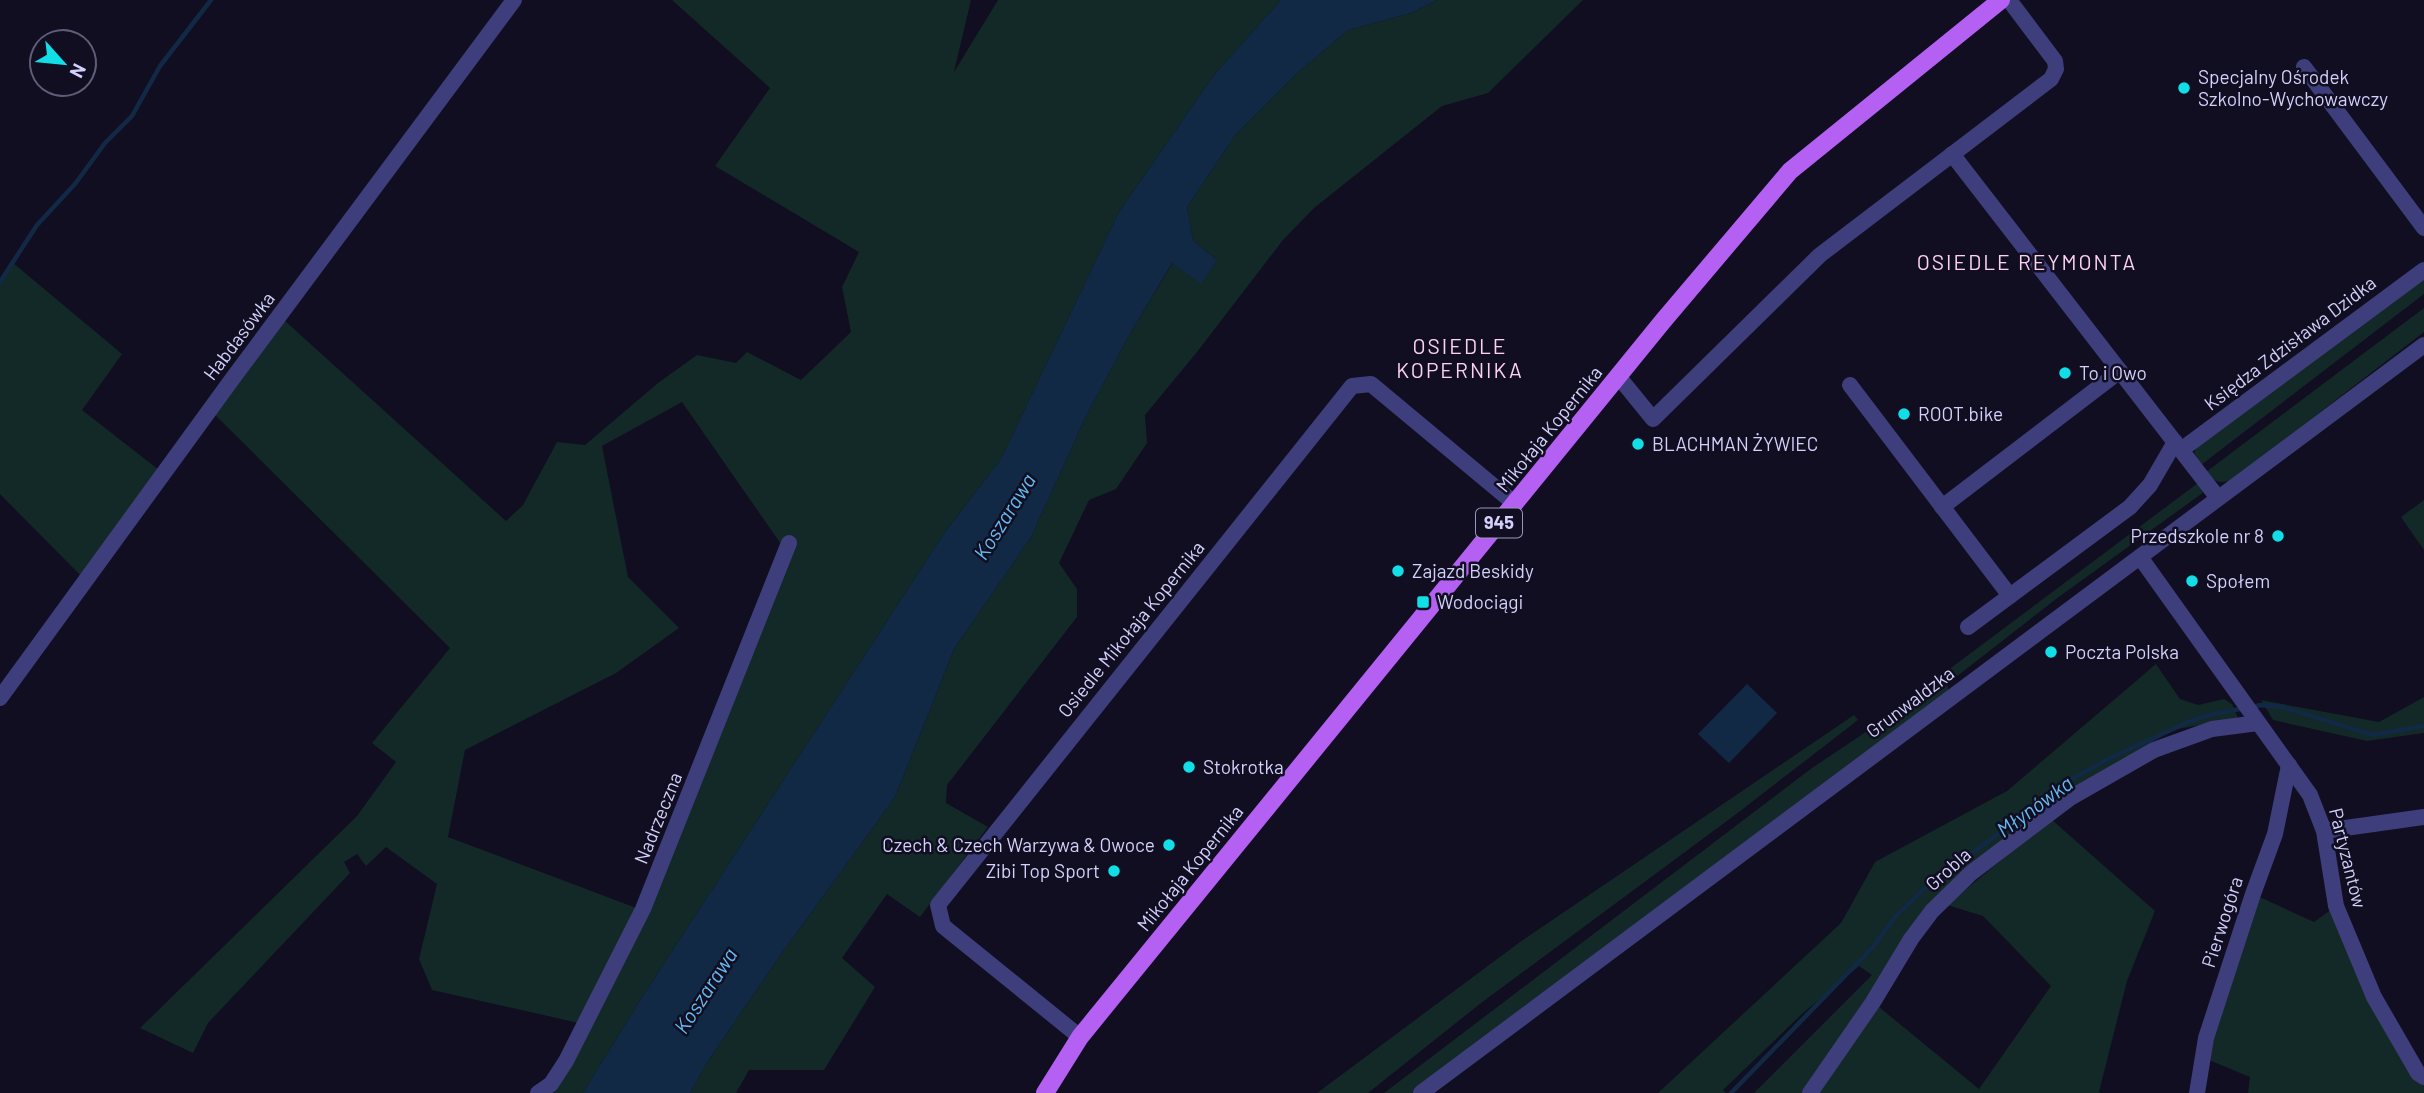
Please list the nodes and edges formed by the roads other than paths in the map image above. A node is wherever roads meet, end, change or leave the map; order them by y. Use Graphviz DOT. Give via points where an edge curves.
graph roads {
  1 [pos="514,0"];
  2 [pos="2001,0"];
  3 [pos="2009,0"];
  4 [pos="2304,67"];
  5 [pos="1952,154"];
  6 [pos="2424,228"];
  7 [pos="2424,270"];
  8 [pos="2424,345"];
  9 [pos="2120,371"];
  10 [pos="1618,376"];
  11 [pos="1850,385"];
  12 [pos="2178,446"];
  13 [pos="2218,498"];
  14 [pos="1515,504"];
  15 [pos="1942,507"];
  16 [pos="789,544"];
  17 [pos="2140,557"];
  18 [pos="2010,596"];
  19 [pos="1968,627"];
  20 [pos="0,698"];
  21 [pos="2258,723"];
  22 [pos="2289,765"];
  23 [pos="2424,817"];
  24 [pos="2324,831"];
  25 [pos="1080,1037"];
  26 [pos="2424,1077"];
  27 [pos="538,1093"];
  28 [pos="1045,1093"];
  29 [pos="1421,1093"];
  30 [pos="1810,1093"];
  31 [pos="2197,1093"];
  1 -- 20 [label="street, Habdasówka"];
  2 -- 10 [label="main road, Mikołaja Kopernika / 945" via="1790,172"];
  3 -- 5 [label="street" via="2055,61 2056,69 2051,79"];
  4 -- 6 [label="street"];
  5 -- 9 [label="street"];
  5 -- 10 [label="street" via="1820,255 1653,419"];
  7 -- 12 [label="street, Księdza Zdzisława Dzidka"];
  8 -- 13 [label="street, Grunwaldzka"];
  9 -- 12 [label="street"];
  9 -- 15 [label="street"];
  10 -- 14 [label="main road, Mikołaja Kopernika / 945"];
  11 -- 15 [label="street"];
  12 -- 13 [label="street"];
  12 -- 18 [label="street" via="2130,507"];
  13 -- 17 [label="street, Grunwaldzka"];
  14 -- 25 [label="main road, Mikołaja Kopernika / 945"];
  14 -- 25 [label="street, Osiedle Mikołaja Kopernika" via="1371,384 1353,386 938,905 943,926"];
  15 -- 18 [label="street"];
  16 -- 27 [label="street, Nadrzeczna" via="643,909 566,1061 551,1084"];
  17 -- 21 [label="street, Partyzantów"];
  17 -- 29 [label="street, Grunwaldzka"];
  18 -- 19 [label="street"];
  21 -- 22 [label="street, Partyzantów"];
  21 -- 30 [label="street, Grobla" via="2212,729 2154,750 2070,798 1971,873 1911,939"];
  22 -- 24 [label="street, Partyzantów" via="2310,795"];
  22 -- 31 [label="street, Pierwogóra" via="2275,834 2206,1038"];
  23 -- 24 [label="street"];
  24 -- 26 [label="street, Partyzantów" via="2336,906 2374,997 2417,1073"];
  25 -- 28 [label="main road, Mikołaja Kopernika / 945"];
}
